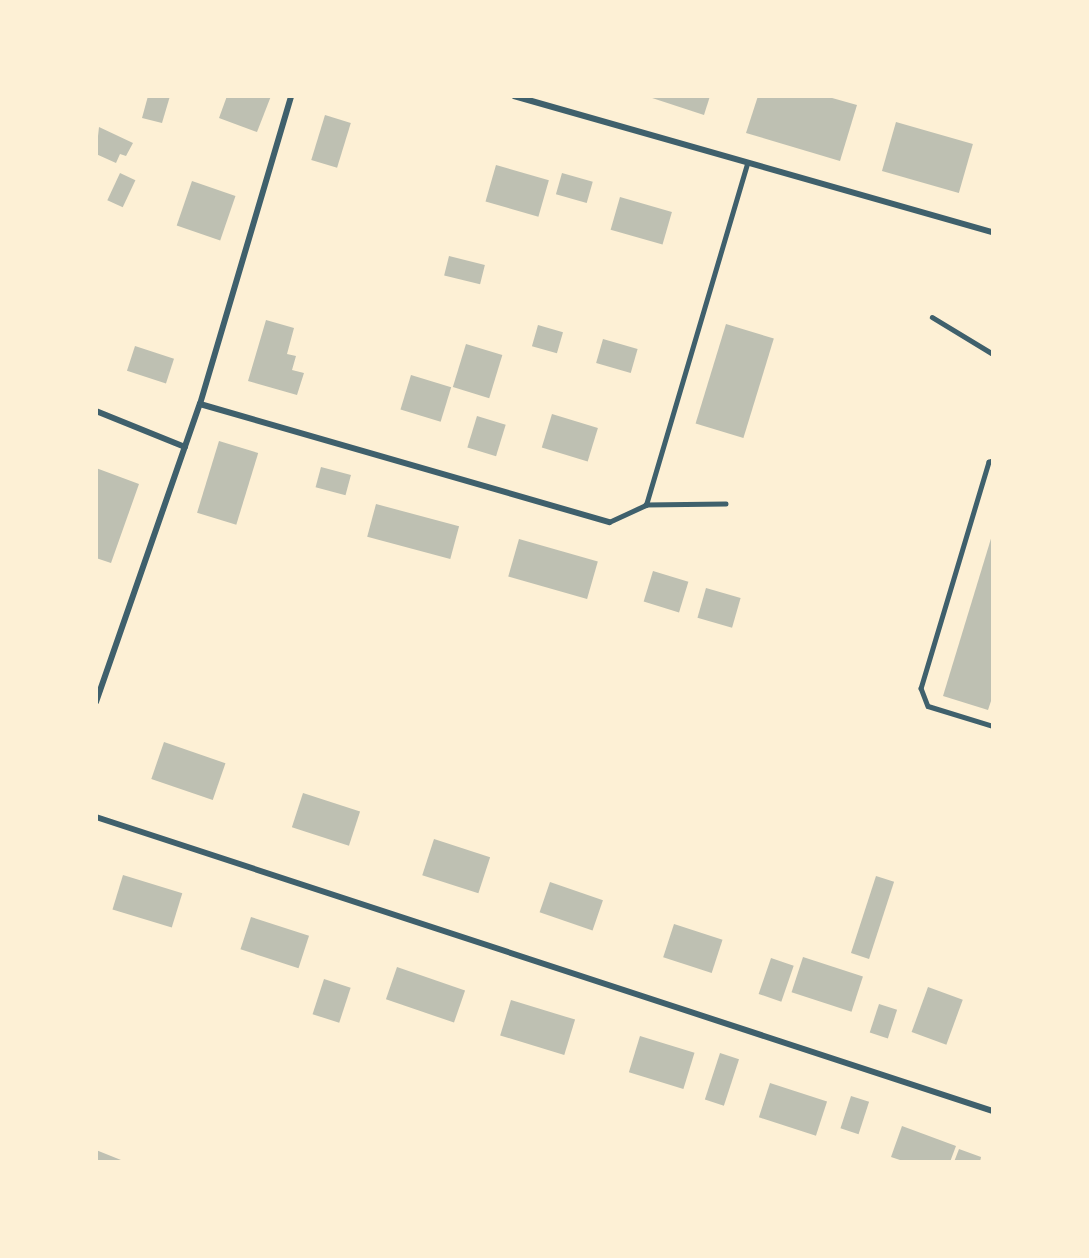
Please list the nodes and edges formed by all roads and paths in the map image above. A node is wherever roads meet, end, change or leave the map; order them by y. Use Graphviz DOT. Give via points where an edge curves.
graph roads {
  1 [pos="291,96"];
  2 [pos="514,96"];
  3 [pos="747,163"];
  4 [pos="993,232"];
  5 [pos="932,317"];
  6 [pos="993,354"];
  7 [pos="200,404"];
  8 [pos="96,411"];
  9 [pos="185,447"];
  10 [pos="993,461"];
  11 [pos="726,504"];
  12 [pos="646,505"];
  13 [pos="609,522"];
  14 [pos="96,702"];
  15 [pos="993,726"];
  16 [pos="96,817"];
  17 [pos="993,1111"];
  1 -- 7 [label="street"];
  2 -- 3 [label="street"];
  3 -- 4 [label="street"];
  3 -- 12 [label="lane"];
  5 -- 6 [label="lane"];
  7 -- 9 [label="street"];
  7 -- 13 [label="street"];
  8 -- 9 [label="street"];
  9 -- 14 [label="street"];
  10 -- 15 [label="lane" via="989,462 921,688 928,706"];
  11 -- 12 [label="lane"];
  12 -- 13 [label="lane"];
  16 -- 17 [label="street"];
}
